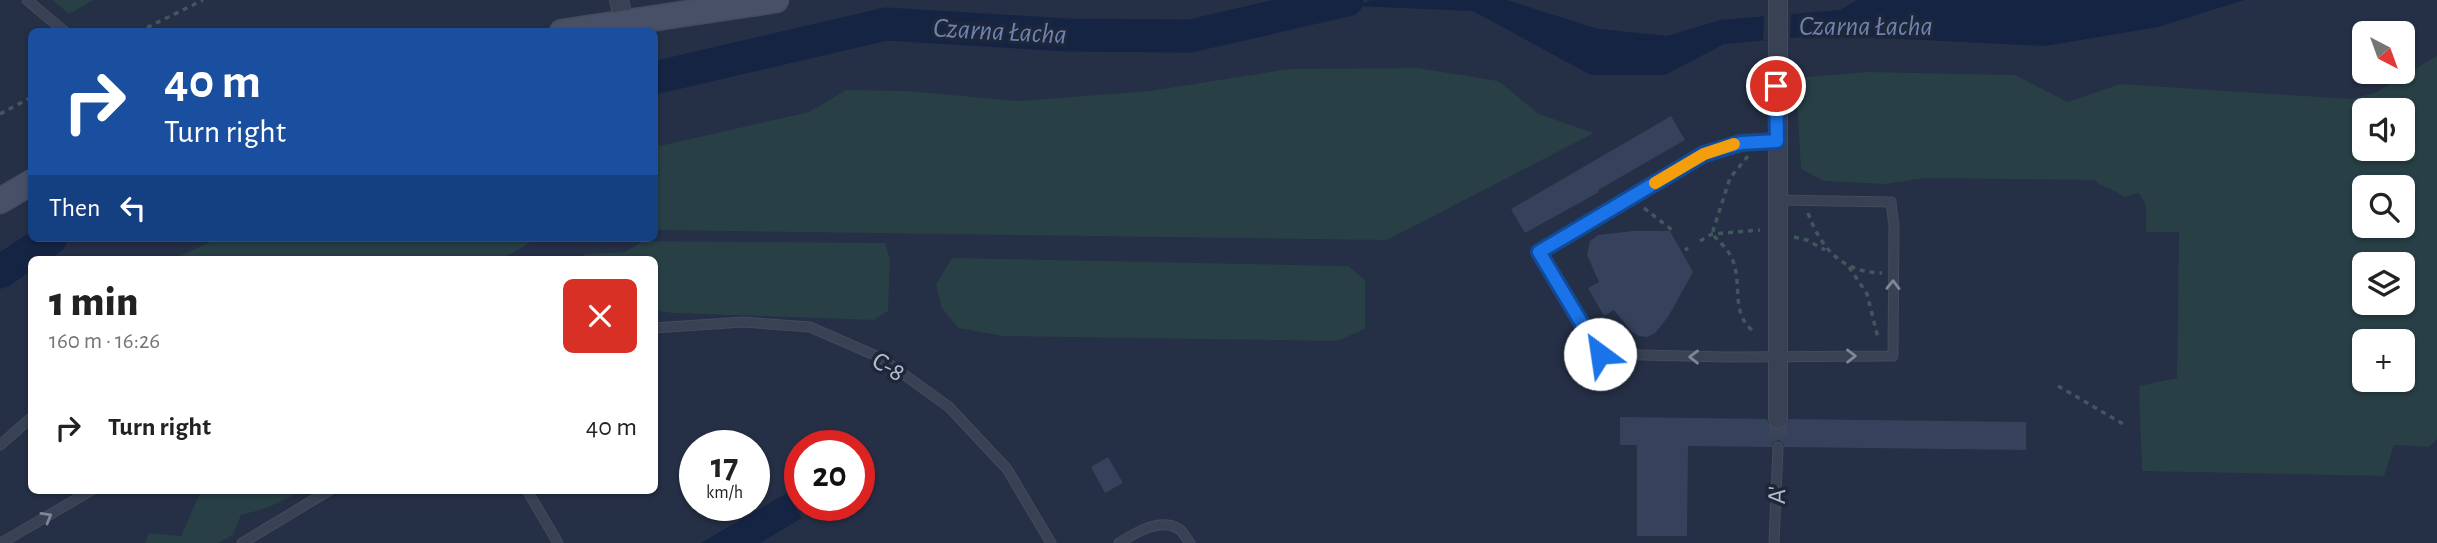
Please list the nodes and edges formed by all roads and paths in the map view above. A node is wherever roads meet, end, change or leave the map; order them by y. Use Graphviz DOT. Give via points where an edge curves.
graph roads {
  1 [pos="27,0"];
  2 [pos="203,0"];
  3 [pos="776,0"];
  4 [pos="1777,3"];
  5 [pos="616,16"];
  6 [pos="60,28"];
  7 [pos="146,28"];
  8 [pos="576,28"];
  9 [pos="28,99"];
  10 [pos="0,114"];
  11 [pos="1777,141"];
  12 [pos="1752,153"];
  13 [pos="28,185"];
  14 [pos="1777,200"];
  15 [pos="0,201"];
  16 [pos="1644,208"];
  17 [pos="1808,213"];
  18 [pos="1672,230"];
  19 [pos="1762,230"];
  20 [pos="1712,234"];
  21 [pos="1788,235"];
  22 [pos="1700,241"];
  23 [pos="1827,251"];
  24 [pos="1847,265"];
  25 [pos="1893,274"];
  26 [pos="658,328"];
  27 [pos="1752,330"];
  28 [pos="1878,338"];
  29 [pos="1778,357"];
  30 [pos="2057,386"];
  31 [pos="1778,419"];
  32 [pos="28,420"];
  33 [pos="2125,425"];
  34 [pos="0,445"];
  35 [pos="1778,447"];
  36 [pos="85,494"];
  37 [pos="323,494"];
  38 [pos="529,494"];
  39 [pos="1,543"];
  40 [pos="243,543"];
  41 [pos="558,543"];
  42 [pos="1051,543"];
  43 [pos="1119,543"];
  44 [pos="1190,543"];
  45 [pos="1774,543"];
  1 -- 6 [label="lane"];
  2 -- 7 [label="path"];
  3 -- 5 [label="main road"];
  4 -- 11 [label="street"];
  5 -- 8 [label="main road"];
  9 -- 10 [label="path"];
  11 -- 14 [label="street"];
  29 -- 11 [label="lane, one-way" via="1600,354 1539,252 1704,154 1741,143"];
  12 -- 20 [label="path" via="1730,178"];
  13 -- 15 [label="main road"];
  14 -- 25 [label="lane" via="1891,202"];
  14 -- 29 [label="street"];
  16 -- 18 [label="path"];
  17 -- 23 [label="path"];
  19 -- 20 [label="path"];
  20 -- 22 [label="path"];
  20 -- 27 [label="path" via="1734,261 1741,314"];
  21 -- 23 [label="path"];
  23 -- 24 [label="path"];
  24 -- 25 [label="path"];
  24 -- 28 [label="path" via="1867,294"];
  29 -- 25 [label="lane, one-way" via="1893,356"];
  26 -- 42 [label="lane, C-8" via="743,322 810,327 881,358 949,407 1007,469"];
  29 -- 31 [label="street"];
  30 -- 33 [label="path"];
  32 -- 34 [label="lane"];
  35 -- 45 [label="lane, A'"];
  39 -- 36 [label="lane, one-way"];
  37 -- 40 [label="lane"];
  38 -- 41 [label="lane"];
  43 -- 44 [label="lane" via="1161,524 1178,529"];
}
